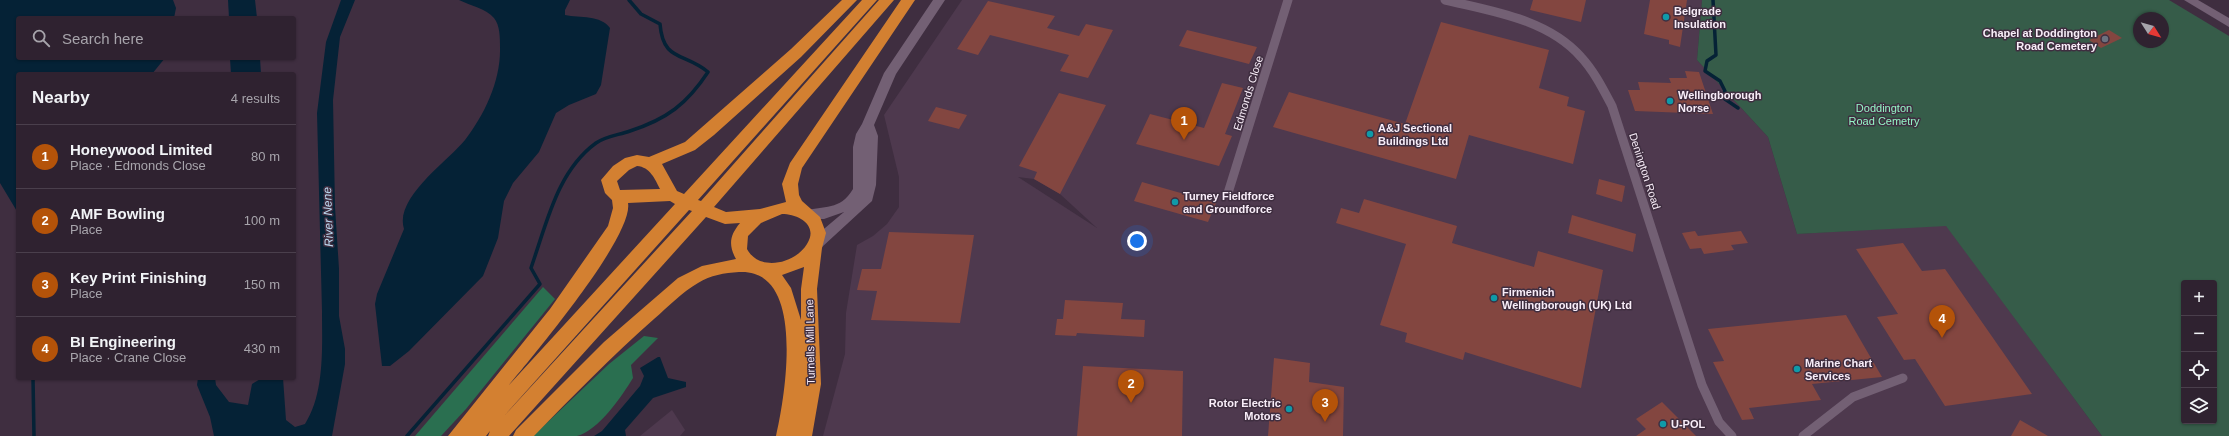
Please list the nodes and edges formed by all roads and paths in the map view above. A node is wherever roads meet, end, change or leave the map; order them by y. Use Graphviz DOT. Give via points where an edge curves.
graph roads {
  1 [pos="850,0"];
  2 [pos="870,0"];
  3 [pos="887,0"];
  4 [pos="908,0"];
  5 [pos="939,0"];
  6 [pos="1288,0"];
  7 [pos="1445,0"];
  8 [pos="2190,0"];
  9 [pos="2229,23"];
  10 [pos="868,125"];
  11 [pos="650,163"];
  12 [pos="1228,193"];
  13 [pos="671,195"];
  14 [pos="619,197"];
  15 [pos="805,213"];
  16 [pos="759,215"];
  17 [pos="725,218"];
  18 [pos="677,225"];
  19 [pos="739,242"];
  20 [pos="815,246"];
  21 [pos="757,267"];
  22 [pos="1903,378"];
  23 [pos="457,436"];
  24 [pos="474,436"];
  25 [pos="497,436"];
  26 [pos="522,436"];
  27 [pos="785,436"];
  28 [pos="803,436"];
  29 [pos="1732,436"];
  30 [pos="1803,436"];
  1 -- 11 [label="highway" via="796,53 709,131 690,146"];
  2 -- 18 [label="highway" via="706,183"];
  3 -- 18 [label="highway" via="720,189"];
  4 -- 15 [label="highway" via="795,167 791,178 790,197"];
  5 -- 10 [label="main road" via="890,73"];
  6 -- 12 [label="street, Edmonds Close"];
  7 -- 29 [label="street, Denington Road" via="1530,22 1569,44 1593,73 1612,106 1702,385 1719,422"];
  8 -- 9 [label="main road"];
  10 -- 15 [label="main road" via="862,134 859,147 857,194 837,210 827,214"];
  10 -- 20 [label="main road" via="872,136 870,185 866,201"];
  11 -- 13 [label="highway" via="657,169"];
  11 -- 14 [label="highway" via="643,160 634,161 615,171 609,180 610,188"];
  13 -- 14 [label="highway"];
  13 -- 17 [label="highway"];
  14 -- 23 [label="highway" via="621,208 616,227 603,248 556,314"];
  15 -- 16 [label="highway" via="782,208"];
  15 -- 20 [label="highway" via="816,223 818,232"];
  16 -- 17 [label="highway"];
  16 -- 19 [label="highway" via="742,232"];
  17 -- 19 [label="highway"];
  18 -- 24 [label="highway"];
  18 -- 25 [label="highway"];
  19 -- 21 [label="highway" via="742,255"];
  20 -- 21 [label="highway" via="798,263 781,269"];
  20 -- 28 [label="highway, Turnells Mill Lane" via="809,289 812,384"];
  21 -- 26 [label="highway" via="719,266 695,275 610,347"];
  21 -- 27 [label="highway, Turnells Mill Lane" via="782,288 792,312 795,373 793,406"];
  22 -- 30 [label="street" via="1853,397"];
}
